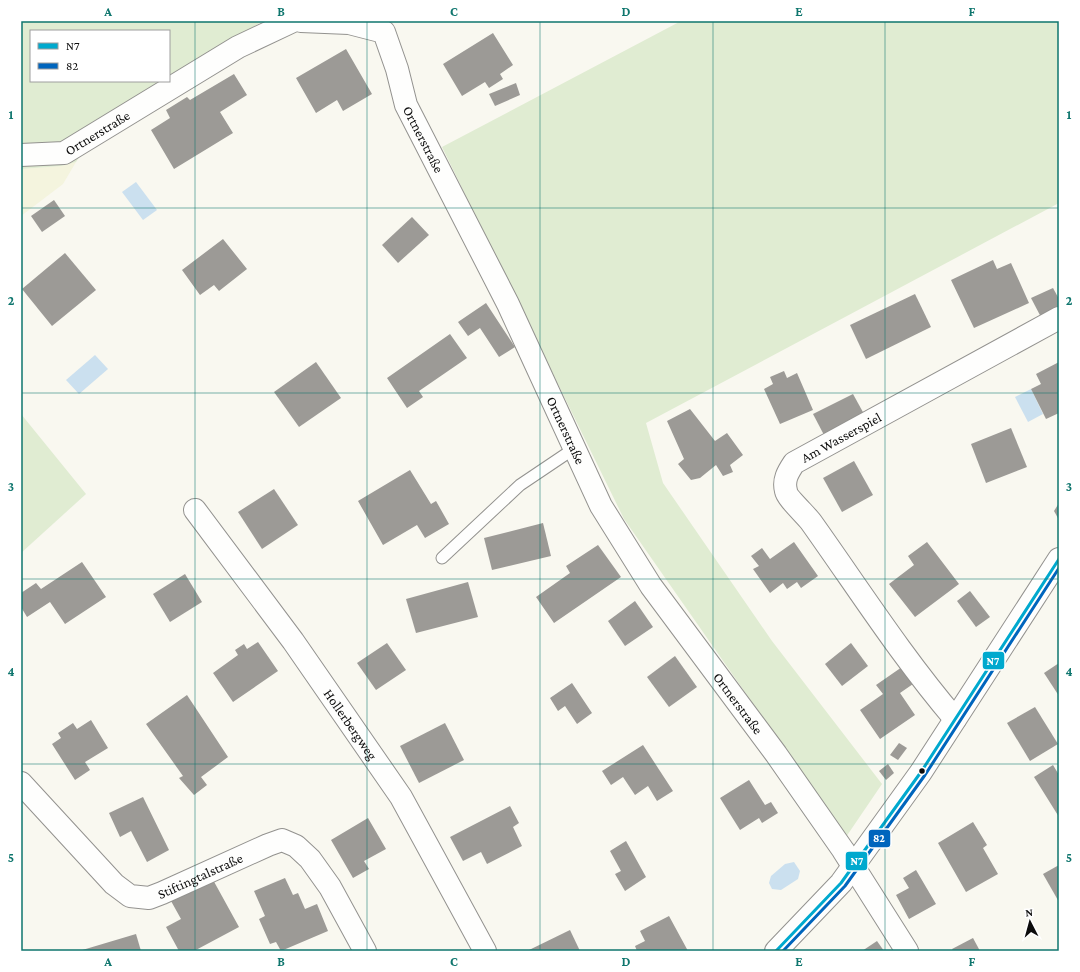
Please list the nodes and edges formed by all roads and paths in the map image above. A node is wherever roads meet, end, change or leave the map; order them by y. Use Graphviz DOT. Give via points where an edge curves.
graph roads {
  1 [pos="293,21"];
  2 [pos="302,21"];
  3 [pos="21,155"];
  4 [pos="1059,318"];
  5 [pos="574,448"];
  6 [pos="195,510"];
  7 [pos="442,558"];
  8 [pos="1059,559"];
  9 [pos="955,719"];
  10 [pos="21,783"];
  11 [pos="852,866"];
  12 [pos="365,951"];
  13 [pos="485,951"];
  14 [pos="776,951"];
  15 [pos="907,951"];
  1 -- 3 [label="street, Ortnerstraße" via="238,47 64,153"];
  2 -- 5 [label="street, Ortnerstraße" via="349,23 384,32 406,106 508,304"];
  4 -- 9 [label="street, Am Wasserspiel" via="794,463 786,476 786,492 810,520 868,604"];
  5 -- 7 [label="lane" via="520,485"];
  5 -- 11 [label="street, Ortnerstraße" via="601,506 650,586 776,754"];
  6 -- 13 [label="street, Hollerbergweg" via="293,641 401,797"];
  8 -- 9 [label="street"];
  9 -- 11 [label="street" via="921,772"];
  10 -- 12 [label="street, Stiftingtalstraße" via="114,884 130,896 149,898 282,840 296,846 310,859 330,887"];
  11 -- 14 [label="street" via="841,883"];
  11 -- 15 [label="street, Ortnerstraße"];
}
